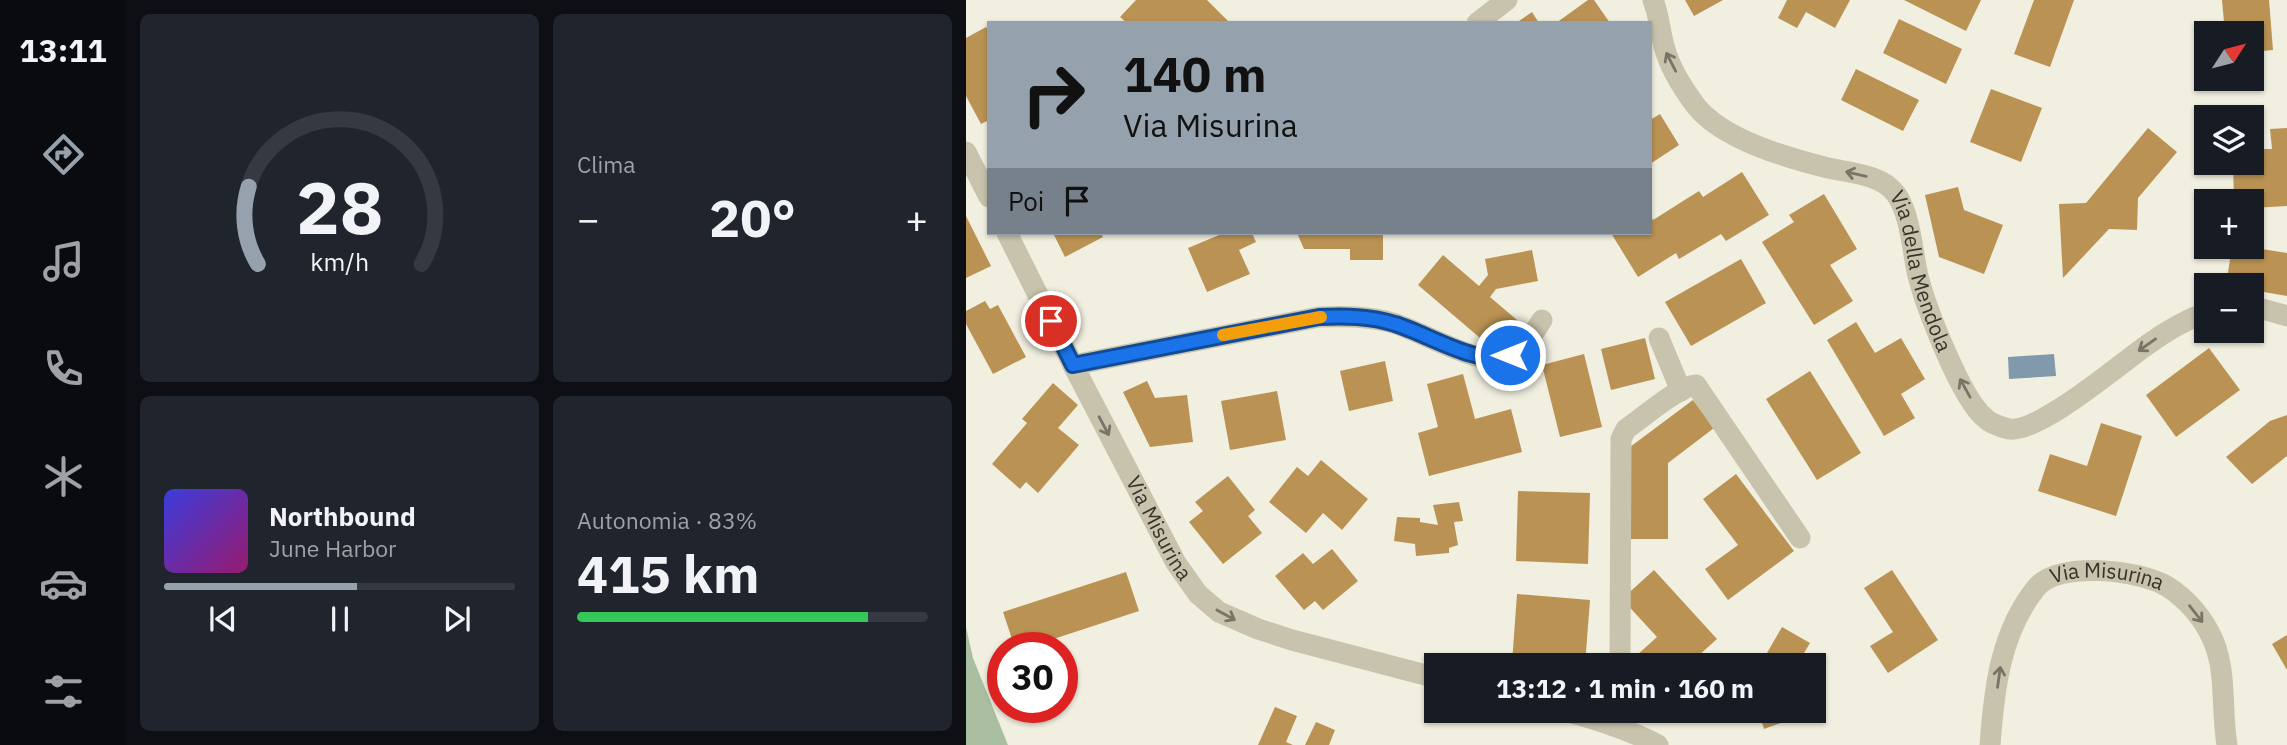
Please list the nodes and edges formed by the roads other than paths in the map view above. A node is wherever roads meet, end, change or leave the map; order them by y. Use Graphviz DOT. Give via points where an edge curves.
graph roads {
  1 [pos="1507,0"];
  2 [pos="1653,0"];
  3 [pos="1480,21"];
  4 [pos="973,157"];
  5 [pos="987,192"];
  6 [pos="1008,235"];
  7 [pos="2264,309"];
  8 [pos="2287,316"];
  9 [pos="2194,318"];
  10 [pos="1542,320"];
  11 [pos="1659,338"];
  12 [pos="1073,365"];
  13 [pos="1681,391"];
  14 [pos="1800,538"];
  15 [pos="1620,653"];
  16 [pos="1424,675"];
  17 [pos="1626,723"];
  18 [pos="1658,745"];
  19 [pos="1990,745"];
  20 [pos="2227,745"];
  1 -- 3 [label="street"];
  9 -- 2 [label="street, Via della Mendola, one-way" via="2024,428 2011,429 1985,419 1925,300 1902,206 1894,191 1871,178 1783,155 1712,123 1694,103 1666,53"];
  4 -- 5 [label="street"];
  6 -- 12 [label="street, Via Misurina"];
  7 -- 8 [label="street"];
  10 -- 12 [label="street" via="1518,349 1497,359 1394,323 1339,316"];
  11 -- 13 [label="street"];
  12 -- 16 [label="street, Via Misurina, one-way" via="1176,563 1204,600 1241,623 1281,637"];
  13 -- 14 [label="street" via="1692,385 1700,387"];
  13 -- 15 [label="street" via="1626,429 1622,439"];
  17 -- 18 [label="street"];
  19 -- 20 [label="street, Via Misurina, one-way" via="2009,633 2042,582 2080,571 2159,582 2196,613 2210,633 2221,663"];
}
